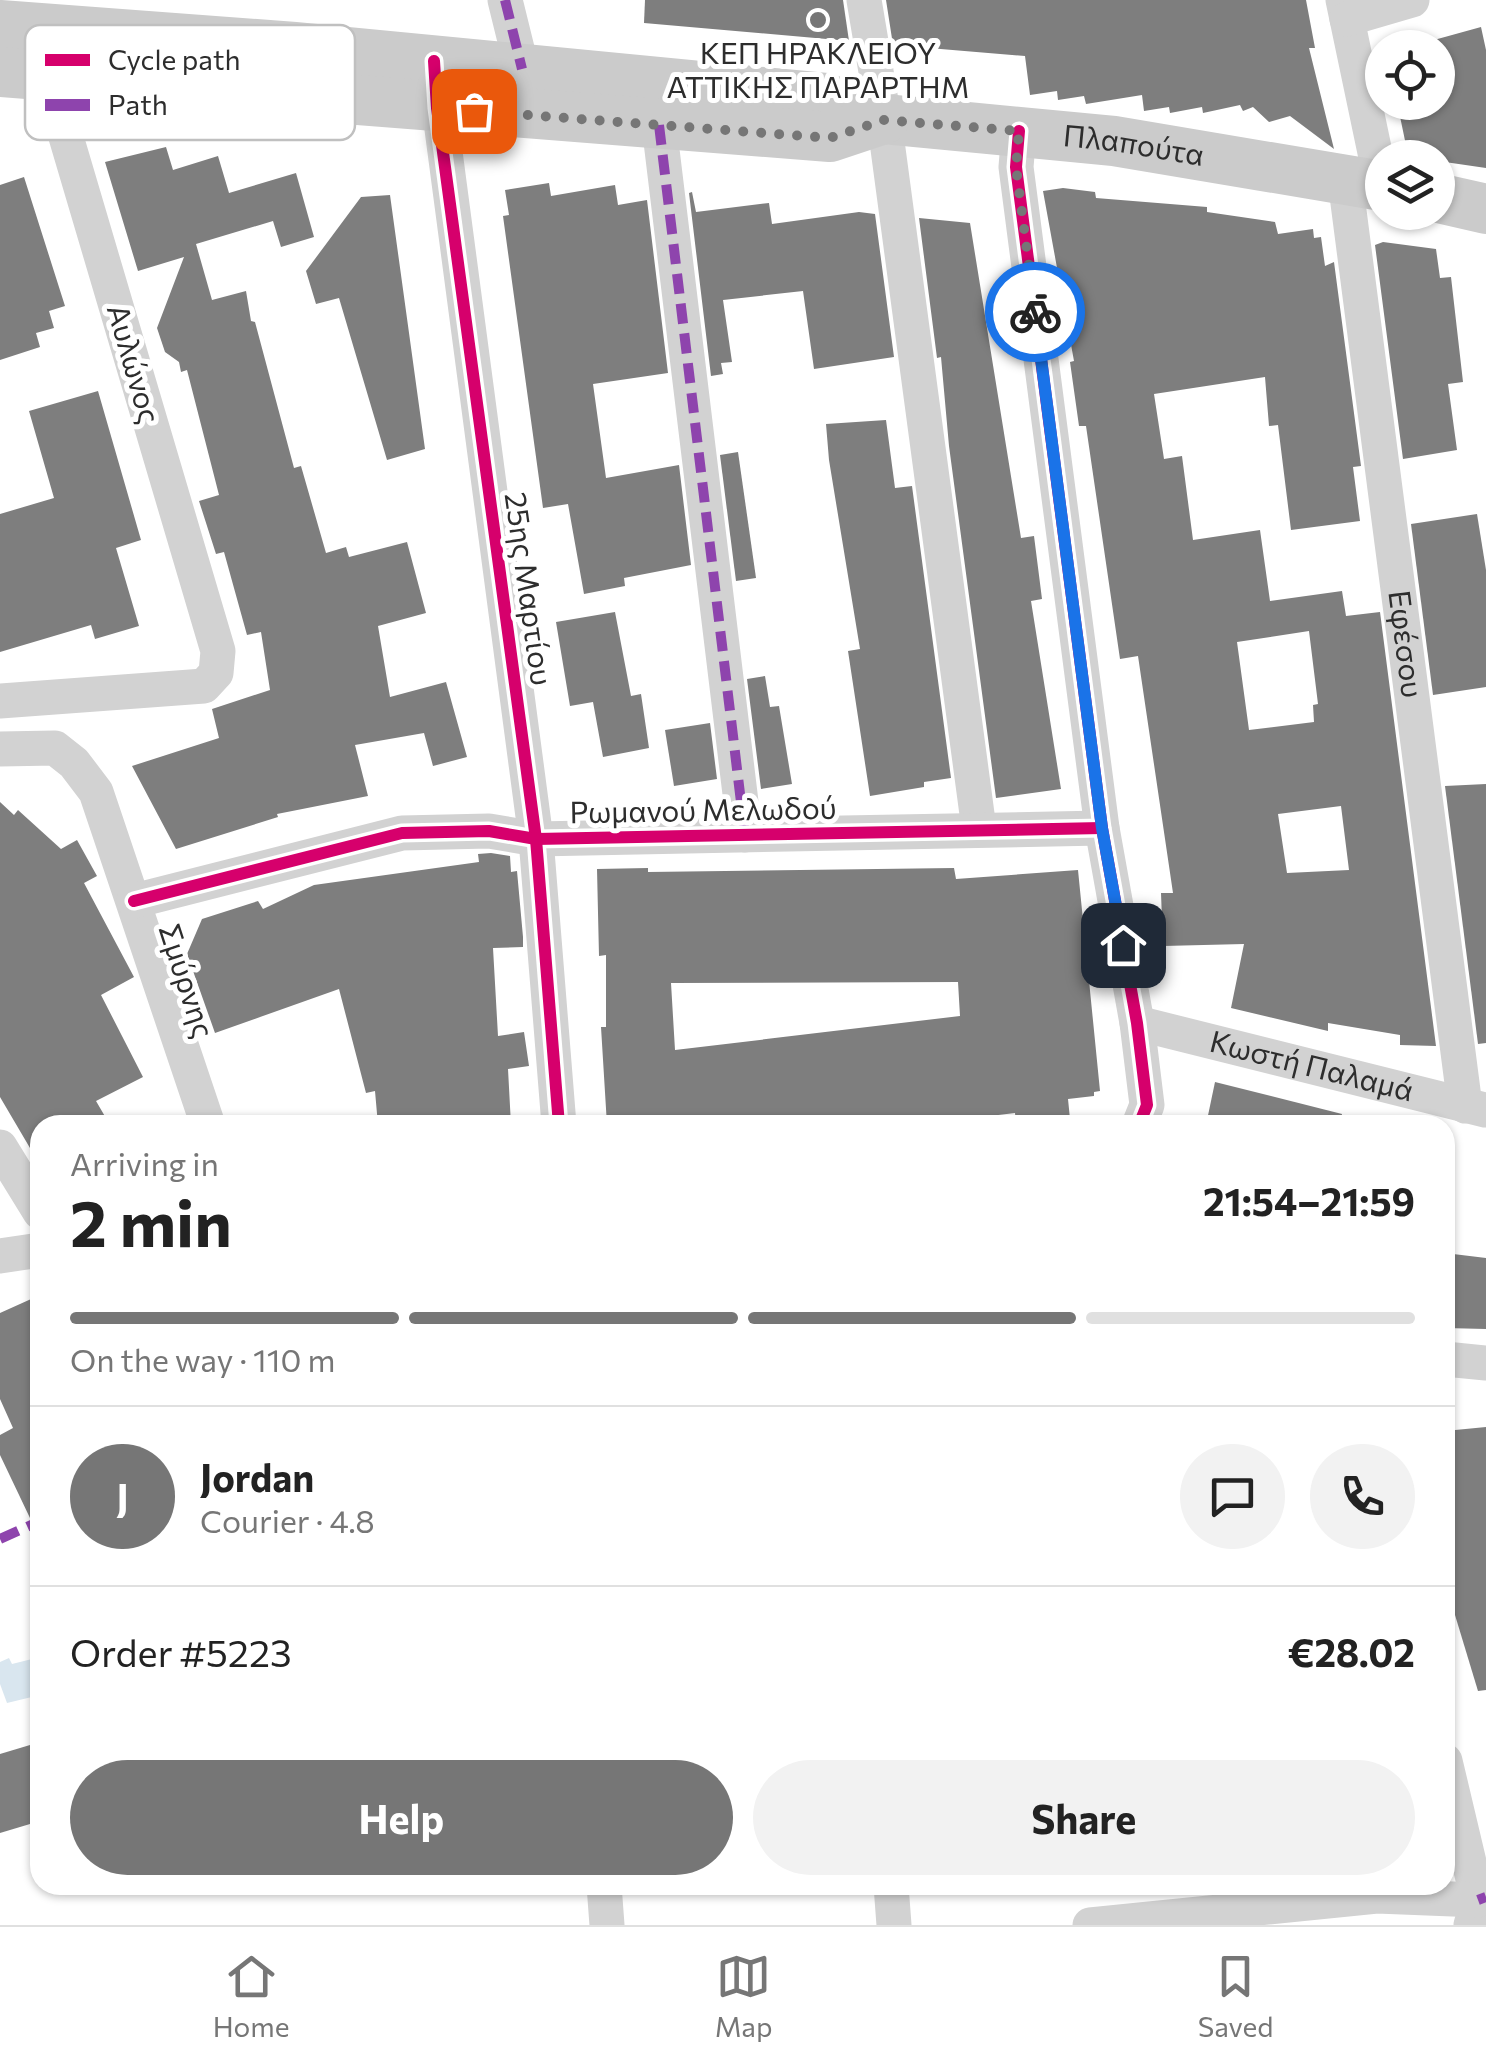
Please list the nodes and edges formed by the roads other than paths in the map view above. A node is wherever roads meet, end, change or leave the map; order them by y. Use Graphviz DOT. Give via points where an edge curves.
graph roads {
  1 [pos="505,0"];
  2 [pos="864,0"];
  3 [pos="1412,0"];
  4 [pos="1345,10"];
  5 [pos="0,25"];
  6 [pos="25,31"];
  7 [pos="522,69"];
  8 [pos="355,77"];
  9 [pos="436,84"];
  10 [pos="884,120"];
  11 [pos="659,125"];
  12 [pos="1019,131"];
  13 [pos="46,140"];
  14 [pos="1365,149"];
  15 [pos="1365,183"];
  16 [pos="1455,202"];
  17 [pos="1486,209"];
  18 [pos="1375,230"];
  19 [pos="43,698"];
  20 [pos="0,701"];
  21 [pos="55,748"];
  22 [pos="0,749"];
  23 [pos="979,828"];
  24 [pos="1102,828"];
  25 [pos="745,835"];
  26 [pos="536,839"];
  27 [pos="134,901"];
  28 [pos="1136,1023"];
  29 [pos="1475,1108"];
  30 [pos="205,1115"];
  31 [pos="558,1115"];
  32 [pos="1143,1115"];
  33 [pos="0,1147"];
  34 [pos="30,1196"];
  35 [pos="30,1252"];
  36 [pos="0,1256"];
  37 [pos="1455,1359"];
  38 [pos="1486,1363"];
  39 [pos="1455,1806"];
  40 [pos="605,1895"];
  41 [pos="892,1895"];
  42 [pos="1193,1908"];
  43 [pos="1478,1911"];
  44 [pos="607,1925"];
  45 [pos="894,1925"];
  46 [pos="1090,1925"];
  1 -- 7 [label="street"];
  2 -- 10 [label="street"];
  3 -- 4 [label="street"];
  4 -- 14 [label="street, Εφέσου"];
  5 -- 6 [label="main road, Πλαπούτα"];
  7 -- 9 [label="main road, Πλαπούτα"];
  7 -- 10 [label="main road, Πλαπούτα" via="826,98"];
  8 -- 9 [label="main road, Πλαπούτα"];
  9 -- 11 [label="main road, Πλαπούτα"];
  9 -- 26 [label="street, 25ης Μαρτίου"];
  10 -- 11 [label="main road, Πλαπούτα" via="830,138"];
  10 -- 12 [label="main road, Πλαπούτα"];
  10 -- 23 [label="street"];
  11 -- 25 [label="street"];
  12 -- 15 [label="main road, Πλαπούτα"];
  12 -- 24 [label="street" via="1016,167"];
  13 -- 19 [label="street, Αυλώνος" via="218,651 216,673 204,686"];
  16 -- 17 [label="main road"];
  18 -- 29 [label="street, Εφέσου"];
  19 -- 20 [label="street"];
  19 -- 21 [label="street"];
  21 -- 22 [label="street"];
  21 -- 27 [label="street, Σμύρνης" via="96,792"];
  23 -- 24 [label="street, Ρωμανού Μελωδού"];
  23 -- 25 [label="street, Ρωμανού Μελωδού"];
  24 -- 28 [label="street"];
  25 -- 26 [label="street, Ρωμανού Μελωδού"];
  26 -- 27 [label="street, Ρωμανού Μελωδού" via="488,830 402,833"];
  26 -- 31 [label="street, 25ης Μαρτίου"];
  27 -- 30 [label="street, Σμύρνης"];
  28 -- 29 [label="street, Κωστή Παλαμά"];
  28 -- 32 [label="street"];
  33 -- 34 [label="street"];
  35 -- 36 [label="street"];
  37 -- 38 [label="street"];
  39 -- 43 [label="street"];
  40 -- 44 [label="street"];
  41 -- 45 [label="street"];
  42 -- 43 [label="street" via="1377,1896"];
  42 -- 46 [label="street"];
}
